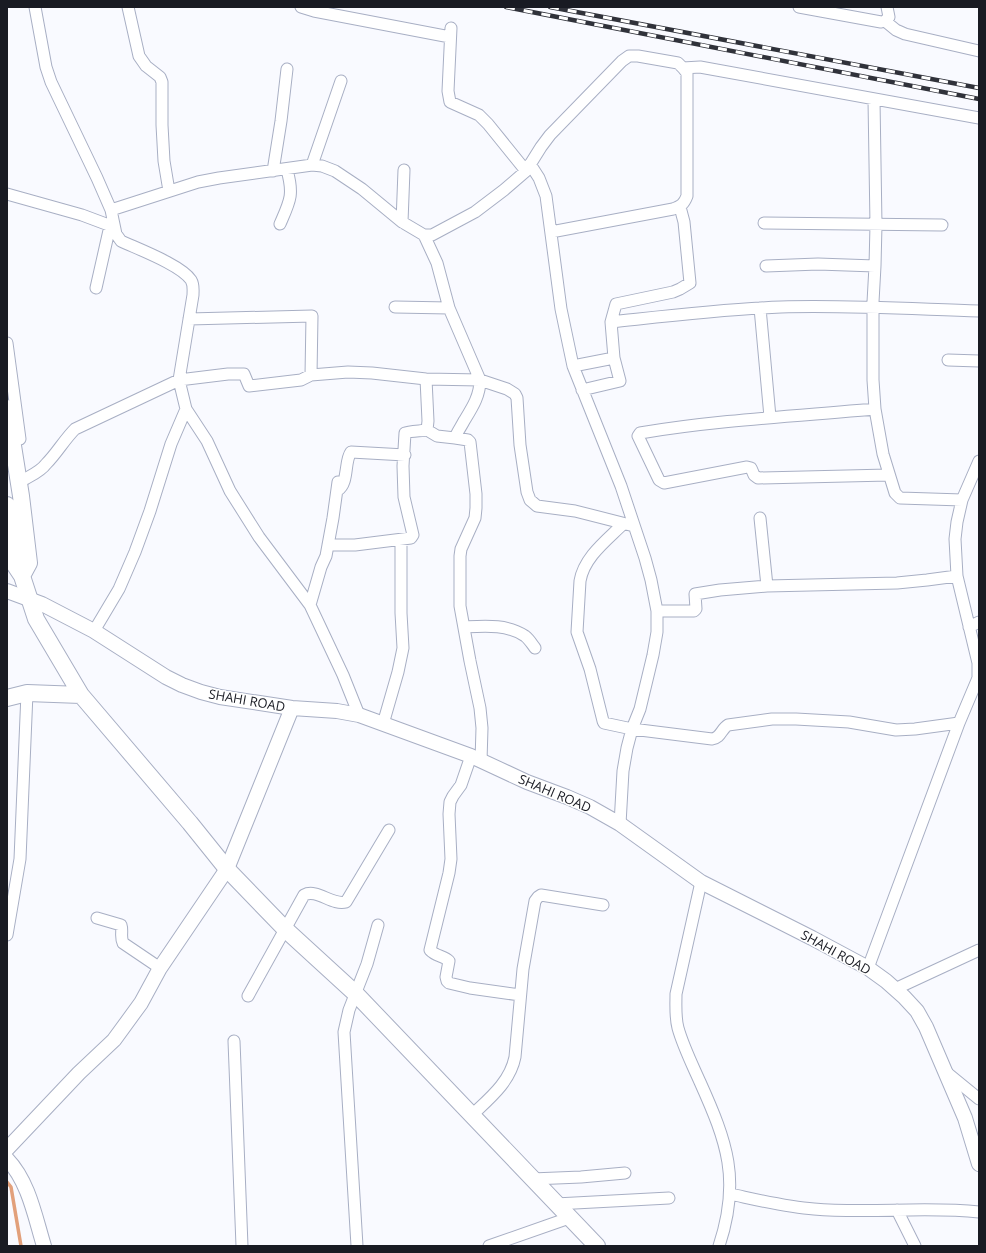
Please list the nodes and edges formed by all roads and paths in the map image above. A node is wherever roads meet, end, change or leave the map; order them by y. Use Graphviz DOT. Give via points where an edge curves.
graph roads {
  1 [pos="35,7"];
  2 [pos="128,7"];
  3 [pos="301,7"];
  4 [pos="799,7"];
  5 [pos="887,7"];
  6 [pos="885,21"];
  7 [pos="979,51"];
  8 [pos="684,68"];
  9 [pos="286,69"];
  10 [pos="341,81"];
  11 [pos="874,100"];
  12 [pos="979,118"];
  13 [pos="312,165"];
  14 [pos="528,167"];
  15 [pos="273,170"];
  16 [pos="287,170"];
  17 [pos="404,170"];
  18 [pos="169,191"];
  19 [pos="7,194"];
  20 [pos="680,207"];
  21 [pos="111,210"];
  22 [pos="402,222"];
  23 [pos="764,223"];
  24 [pos="280,224"];
  25 [pos="876,225"];
  26 [pos="942,225"];
  27 [pos="112,226"];
  28 [pos="551,232"];
  29 [pos="424,235"];
  30 [pos="766,266"];
  31 [pos="875,266"];
  32 [pos="96,288"];
  33 [pos="873,306"];
  34 [pos="395,307"];
  35 [pos="449,308"];
  36 [pos="760,308"];
  37 [pos="979,310"];
  38 [pos="189,319"];
  39 [pos="611,322"];
  40 [pos="7,343"];
  41 [pos="614,358"];
  42 [pos="948,360"];
  43 [pos="979,361"];
  44 [pos="574,366"];
  45 [pos="311,375"];
  46 [pos="426,379"];
  47 [pos="179,380"];
  48 [pos="480,380"];
  49 [pos="582,390"];
  50 [pos="7,408"];
  51 [pos="186,409"];
  52 [pos="875,410"];
  53 [pos="770,417"];
  54 [pos="427,430"];
  55 [pos="456,438"];
  56 [pos="405,455"];
  57 [pos="979,461"];
  58 [pos="888,475"];
  59 [pos="25,479"];
  60 [pos="962,500"];
  61 [pos="7,505"];
  62 [pos="760,518"];
  63 [pos="629,525"];
  64 [pos="18,534"];
  65 [pos="401,540"];
  66 [pos="328,545"];
  67 [pos="18,564"];
  68 [pos="957,576"];
  69 [pos="767,586"];
  70 [pos="7,591"];
  71 [pos="29,599"];
  72 [pos="310,605"];
  73 [pos="657,611"];
  74 [pos="979,622"];
  75 [pos="969,626"];
  76 [pos="464,627"];
  77 [pos="94,631"];
  78 [pos="535,648"];
  79 [pos="27,693"];
  80 [pos="81,694"];
  81 [pos="7,698"];
  82 [pos="292,708"];
  83 [pos="359,715"];
  84 [pos="959,723"];
  85 [pos="383,724"];
  86 [pos="632,729"];
  87 [pos="476,758"];
  88 [pos="620,824"];
  89 [pos="389,830"];
  90 [pos="227,870"];
  91 [pos="701,882"];
  92 [pos="603,905"];
  93 [pos="96,918"];
  94 [pos="378,926"];
  95 [pos="285,929"];
  96 [pos="7,935"];
  97 [pos="979,950"];
  98 [pos="160,968"];
  99 [pos="868,968"];
  100 [pos="895,989"];
  101 [pos="356,994"];
  102 [pos="520,995"];
  103 [pos="248,996"];
  104 [pos="234,1041"];
  105 [pos="946,1072"];
  106 [pos="979,1099"];
  107 [pos="472,1115"];
  108 [pos="7,1149"];
  109 [pos="7,1160"];
  110 [pos="979,1164"];
  111 [pos="625,1173"];
  112 [pos="532,1179"];
  113 [pos="730,1194"];
  114 [pos="669,1198"];
  115 [pos="556,1204"];
  116 [pos="897,1210"];
  117 [pos="979,1212"];
  118 [pos="569,1218"];
  119 [pos="44,1246"];
  120 [pos="242,1246"];
  121 [pos="357,1246"];
  122 [pos="489,1246"];
  123 [pos="597,1246"];
  124 [pos="719,1246"];
  125 [pos="915,1246"];
  1 -- 21 [label="street" via="51,82"];
  2 -- 18 [label="street" via="139,56 162,82 164,161"];
  3 -- 14 [label="street" via="451,32 448,91 450,102 479,115"];
  4 -- 6 [label="street" via="873,22"];
  5 -- 6 [label="street" via="889,17"];
  6 -- 7 [label="street" via="905,34"];
  8 -- 11 [label="street" via="700,67"];
  8 -- 14 [label="street" via="678,63 629,56 550,135"];
  8 -- 20 [label="street" via="687,73 687,196"];
  9 -- 15 [label="street"];
  10 -- 13 [label="street"];
  11 -- 12 [label="street"];
  11 -- 25 [label="street"];
  13 -- 16 [label="street"];
  13 -- 22 [label="street" via="335,171 362,189"];
  14 -- 28 [label="street" via="539,178 546,196"];
  14 -- 29 [label="street" via="475,212 432,235"];
  15 -- 16 [label="street"];
  15 -- 18 [label="street" via="198,182"];
  16 -- 24 [label="street" via="291,195"];
  17 -- 22 [label="street"];
  18 -- 21 [label="street"];
  19 -- 27 [label="street"];
  20 -- 28 [label="street"];
  20 -- 39 [label="street" via="684,222 690,283 673,292 616,304"];
  21 -- 27 [label="street"];
  22 -- 29 [label="street"];
  23 -- 25 [label="street"];
  25 -- 26 [label="street"];
  25 -- 31 [label="street"];
  27 -- 32 [label="street"];
  27 -- 38 [label="street" via="121,241 176,267 191,280 194,287"];
  28 -- 44 [label="street" via="561,309"];
  29 -- 35 [label="street" via="437,263"];
  30 -- 31 [label="street"];
  31 -- 33 [label="street"];
  33 -- 36 [label="street"];
  33 -- 37 [label="street"];
  33 -- 52 [label="street"];
  34 -- 35 [label="street"];
  35 -- 48 [label="street"];
  36 -- 39 [label="street"];
  36 -- 53 [label="street"];
  38 -- 45 [label="street" via="312,316"];
  38 -- 47 [label="street"];
  39 -- 41 [label="street"];
  40 -- 59 [label="street"];
  41 -- 44 [label="street"];
  41 -- 49 [label="street" via="620,381"];
  42 -- 43 [label="street"];
  44 -- 49 [label="street"];
  45 -- 46 [label="street" via="348,372"];
  45 -- 47 [label="street" via="301,380 250,386 244,374"];
  46 -- 48 [label="street"];
  46 -- 54 [label="street"];
  47 -- 51 [label="street"];
  47 -- 59 [label="street" via="75,429 46,465"];
  48 -- 55 [label="street" via="476,401"];
  48 -- 63 [label="street" via="507,389 517,398 522,461 527,492 534,504 575,511"];
  49 -- 63 [label="street" via="622,486"];
  50 -- 64 [label="main road" via="21,496"];
  51 -- 72 [label="street" via="207,441 230,491 259,537"];
  51 -- 77 [label="street" via="171,444 135,552 119,589"];
  52 -- 53 [label="street"];
  52 -- 58 [label="street"];
  53 -- 58 [label="street" via="669,428 640,433 638,436 659,480 664,483 748,467 758,478"];
  54 -- 55 [label="street" via="438,436"];
  54 -- 56 [label="street" via="405,433"];
  55 -- 76 [label="street" via="470,442 476,494 475,518 460,556 460,606"];
  56 -- 65 [label="street" via="404,498 412,535 411,538"];
  56 -- 66 [label="street" via="351,452 342,488 338,486"];
  57 -- 60 [label="street"];
  58 -- 60 [label="street" via="895,493 900,498"];
  59 -- 67 [label="street" via="34,553"];
  60 -- 68 [label="street" via="955,539"];
  61 -- 64 [label="main road"];
  62 -- 69 [label="street"];
  63 -- 73 [label="street" via="651,580"];
  63 -- 86 [label="street" via="605,541 585,565 581,573 576,628 603,721 607,725"];
  64 -- 67 [label="main road"];
  65 -- 66 [label="street"];
  65 -- 85 [label="street" via="403,648"];
  66 -- 72 [label="street"];
  67 -- 71 [label="main road"];
  68 -- 69 [label="street" via="897,583"];
  68 -- 75 [label="street"];
  69 -- 73 [label="street" via="696,594 694,611"];
  70 -- 71 [label="street, SHAHI ROAD"];
  71 -- 77 [label="street, SHAHI ROAD"];
  71 -- 80 [label="main road" via="36,619"];
  72 -- 83 [label="street"];
  73 -- 86 [label="street" via="653,655 640,709"];
  74 -- 75 [label="street"];
  75 -- 84 [label="street" via="978,663 978,678"];
  76 -- 78 [label="street" via="504,628 526,637"];
  76 -- 87 [label="street" via="482,728"];
  77 -- 82 [label="street, SHAHI ROAD" via="166,677 201,692"];
  79 -- 80 [label="main road"];
  79 -- 81 [label="main road"];
  79 -- 96 [label="street" via="20,859"];
  80 -- 90 [label="main road"];
  82 -- 83 [label="street, SHAHI ROAD"];
  82 -- 90 [label="street"];
  83 -- 85 [label="street, SHAHI ROAD"];
  84 -- 86 [label="street" via="896,730 822,720 772,719 728,725 719,736 712,739"];
  84 -- 99 [label="street"];
  85 -- 87 [label="street, SHAHI ROAD"];
  86 -- 88 [label="street" via="623,771"];
  87 -- 88 [label="street, SHAHI ROAD" via="590,807"];
  87 -- 102 [label="street" via="450,802 451,859 430,950 449,961 446,977 449,983"];
  88 -- 91 [label="street, SHAHI ROAD"];
  89 -- 95 [label="street" via="346,902 340,903 307,893"];
  90 -- 95 [label="main road"];
  90 -- 98 [label="street"];
  91 -- 99 [label="street, SHAHI ROAD"];
  91 -- 113 [label="street" via="676,994 676,1010 678,1028 725,1147 730,1172"];
  92 -- 102 [label="street" via="542,895 538,897 535,901"];
  93 -- 98 [label="street" via="121,925 123,943"];
  94 -- 101 [label="street"];
  95 -- 101 [label="main road"];
  95 -- 103 [label="street"];
  97 -- 100 [label="street"];
  98 -- 108 [label="street" via="141,1003 114,1040"];
  99 -- 100 [label="street, SHAHI ROAD"];
  100 -- 105 [label="street, SHAHI ROAD" via="917,1011"];
  101 -- 107 [label="main road"];
  101 -- 121 [label="street" via="346,1019 344,1032"];
  102 -- 107 [label="street" via="513,1068 505,1082"];
  104 -- 120 [label="street"];
  105 -- 106 [label="street"];
  105 -- 110 [label="street, SHAHI ROAD" via="965,1118"];
  107 -- 112 [label="main road"];
  109 -- 119 [label="street" via="30,1199"];
  111 -- 112 [label="street"];
  112 -- 115 [label="main road"];
  113 -- 116 [label="street" via="815,1209"];
  113 -- 124 [label="street"];
  114 -- 115 [label="street"];
  115 -- 118 [label="main road"];
  116 -- 117 [label="street"];
  116 -- 125 [label="street"];
  118 -- 122 [label="street"];
  118 -- 123 [label="main road"];
}
